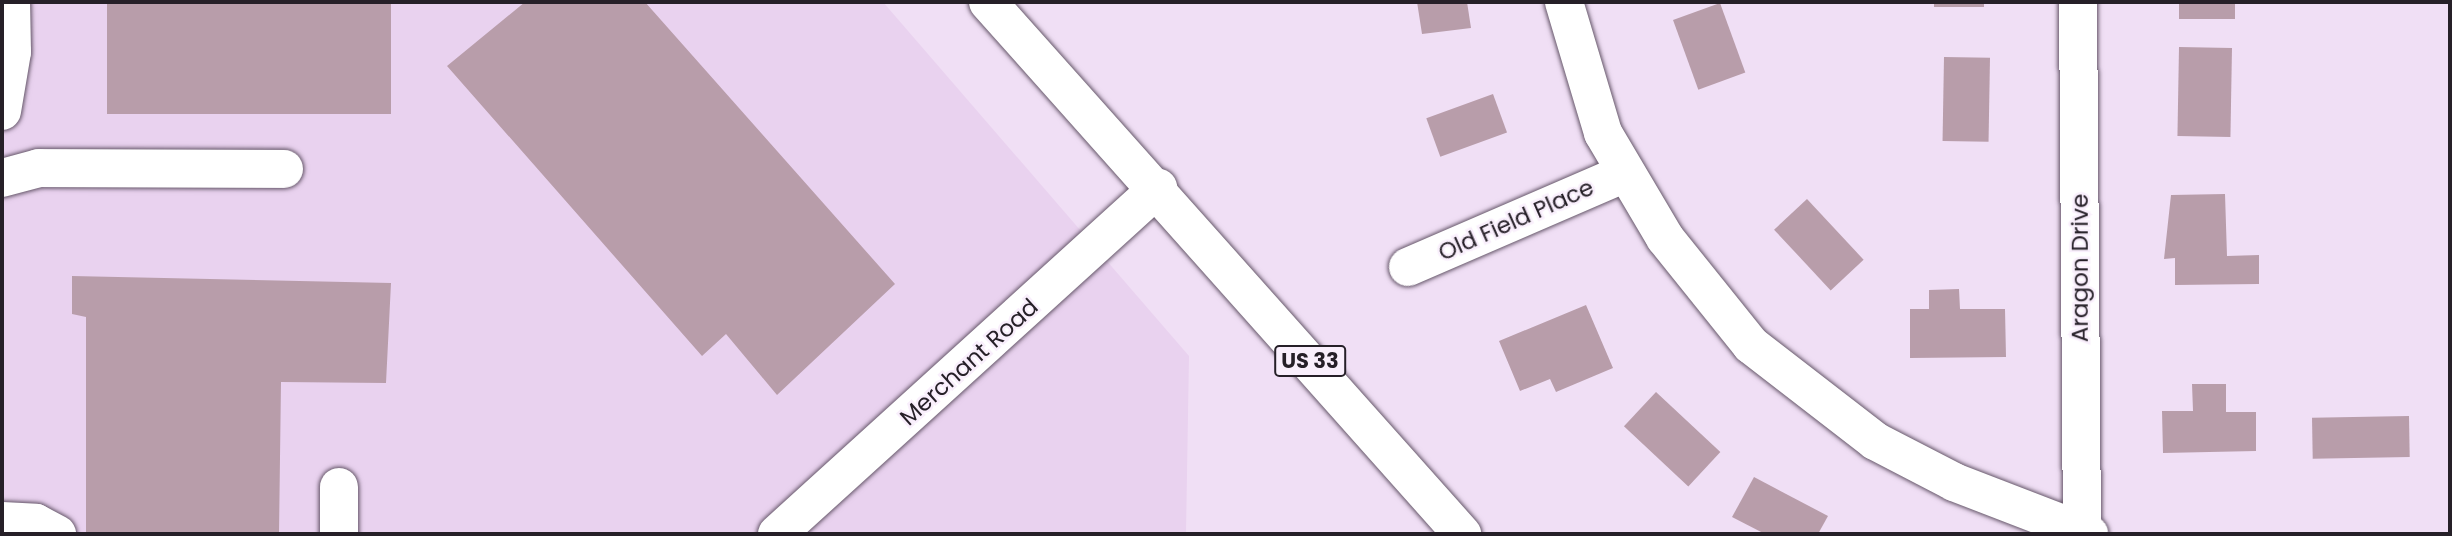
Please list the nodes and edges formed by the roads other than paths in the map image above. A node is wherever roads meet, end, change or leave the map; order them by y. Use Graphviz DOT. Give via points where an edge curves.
graph roads {
  1 [pos="11,2"];
  2 [pos="988,2"];
  3 [pos="1564,2"];
  4 [pos="2078,2"];
  5 [pos="2,111"];
  6 [pos="284,169"];
  7 [pos="1625,173"];
  8 [pos="2,178"];
  9 [pos="1158,188"];
  10 [pos="1408,267"];
  11 [pos="340,487"];
  12 [pos="2004,519"];
  13 [pos="2,521"];
  14 [pos="2084,533"];
  15 [pos="57,534"];
  16 [pos="339,534"];
  17 [pos="777,534"];
  18 [pos="1462,534"];
  1 -- 5 [label="main road" via="12,52"];
  2 -- 9 [label="main road, US 33"];
  3 -- 7 [label="main road" via="1584,85"];
  4 -- 14 [label="main road, Aragon Drive"];
  6 -- 8 [label="main road" via="39,168"];
  7 -- 10 [label="main road, Old Field Place"];
  7 -- 12 [label="main road" via="1665,238 1751,345 1875,441"];
  9 -- 17 [label="main road, Merchant Road"];
  9 -- 18 [label="main road, US 33"];
  11 -- 16 [label="main road"];
  12 -- 14 [label="main road"];
  13 -- 15 [label="main road" via="36,523"];
}
